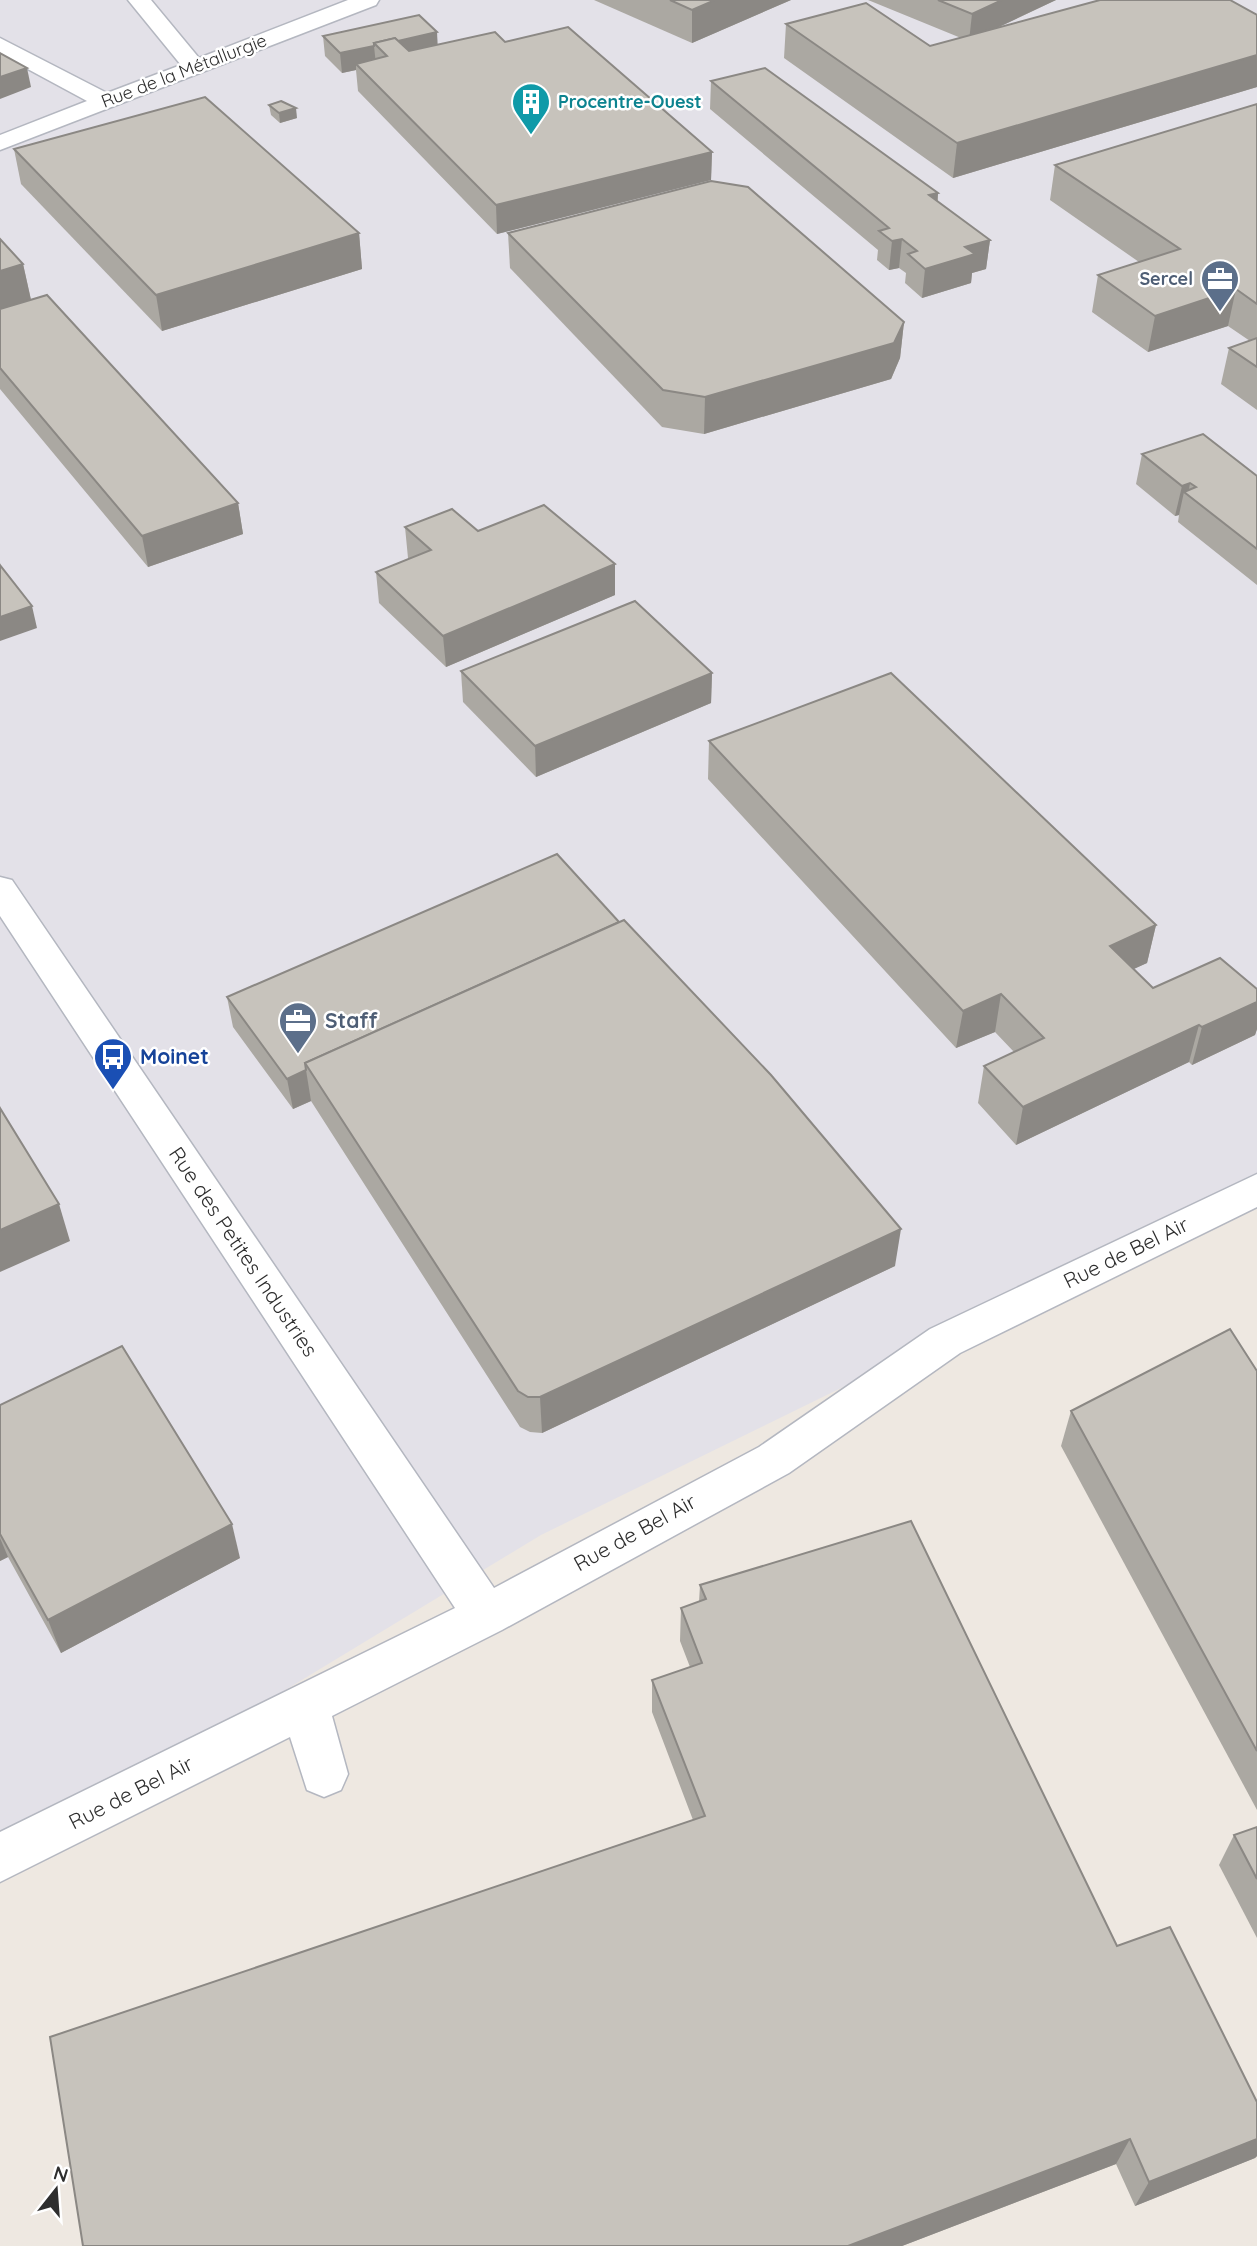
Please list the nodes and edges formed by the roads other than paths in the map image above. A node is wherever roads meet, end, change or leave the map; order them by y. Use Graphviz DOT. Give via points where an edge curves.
graph roads {
  1 [pos="139,0"];
  2 [pos="368,0"];
  3 [pos="5,52"];
  4 [pos="195,67"];
  5 [pos="106,102"];
  6 [pos="0,143"];
  7 [pos="0,889"];
  8 [pos="1257,1189"];
  9 [pos="486,1615"];
  10 [pos="306,1705"];
  11 [pos="324,1774"];
  12 [pos="0,1858"];
  1 -- 4 [label="street"];
  2 -- 4 [label="street, Rue de la Métallurgie"];
  3 -- 5 [label="street"];
  4 -- 5 [label="street, Rue de la Métallurgie"];
  5 -- 6 [label="street, Rue de la Métallurgie"];
  7 -- 9 [label="street, Rue des Petites Industries"];
  8 -- 9 [label="street, Rue de Bel Air" via="945,1341 774,1460"];
  9 -- 10 [label="street, Rue de Bel Air"];
  10 -- 11 [label="street"];
  10 -- 12 [label="street, Rue de Bel Air"];
}
